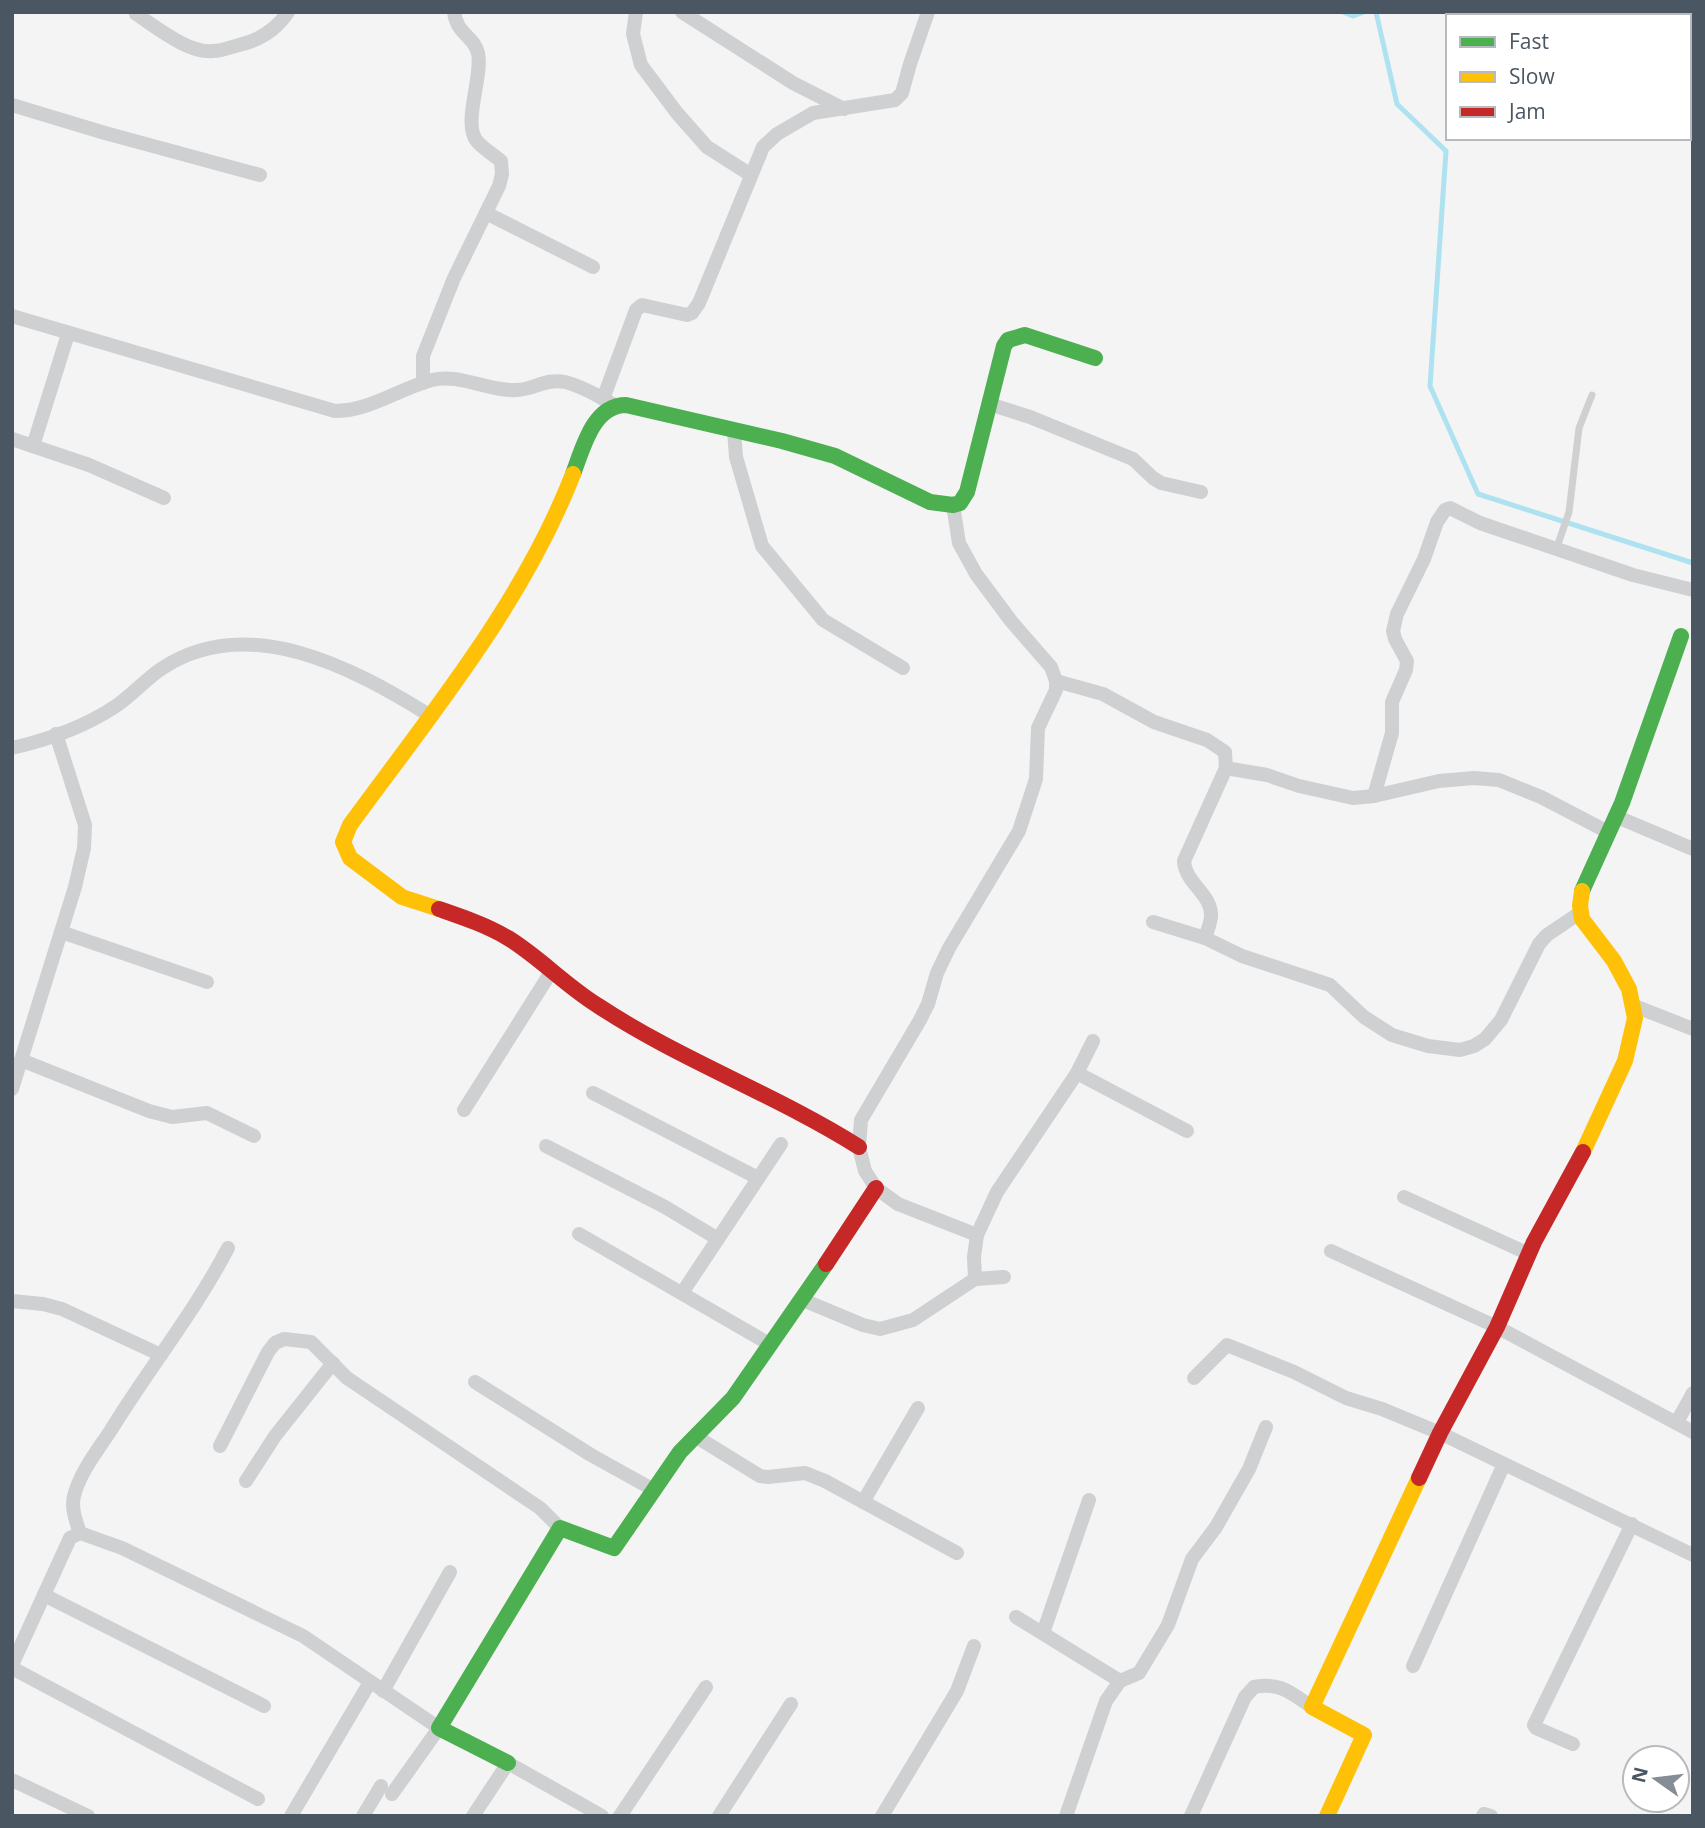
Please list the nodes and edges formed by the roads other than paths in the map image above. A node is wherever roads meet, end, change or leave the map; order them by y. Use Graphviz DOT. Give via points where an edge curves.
graph roads {
  1 [pos="288,12"];
  2 [pos="454,12"];
  3 [pos="636,12"];
  4 [pos="682,12"];
  5 [pos="928,12"];
  6 [pos="136,13"];
  7 [pos="12,105"];
  8 [pos="844,109"];
  9 [pos="260,175"];
  10 [pos="751,175"];
  11 [pos="486,213"];
  12 [pos="593,267"];
  13 [pos="12,316"];
  14 [pos="68,334"];
  15 [pos="1095,358"];
  16 [pos="424,383"];
  17 [pos="1592,396"];
  18 [pos="609,402"];
  19 [pos="989,404"];
  20 [pos="734,431"];
  21 [pos="12,439"];
  22 [pos="33,446"];
  23 [pos="1201,492"];
  24 [pos="164,498"];
  25 [pos="953,505"];
  26 [pos="1557,544"];
  27 [pos="1693,590"];
  28 [pos="1681,636"];
  29 [pos="904,668"];
  30 [pos="1056,681"];
  31 [pos="429,715"];
  32 [pos="56,734"];
  33 [pos="12,748"];
  34 [pos="1226,768"];
  35 [pos="1374,796"];
  36 [pos="1615,816"];
  37 [pos="1608,832"];
  38 [pos="1693,849"];
  39 [pos="1581,912"];
  40 [pos="1153,922"];
  41 [pos="61,932"];
  42 [pos="1205,938"];
  43 [pos="551,972"];
  44 [pos="207,982"];
  45 [pos="1632,1005"];
  46 [pos="1693,1029"];
  47 [pos="1093,1041"];
  48 [pos="21,1060"];
  49 [pos="1077,1073"];
  50 [pos="12,1089"];
  51 [pos="593,1093"];
  52 [pos="464,1110"];
  53 [pos="1187,1131"];
  54 [pos="254,1136"];
  55 [pos="781,1144"];
  56 [pos="546,1146"];
  57 [pos="859,1147"];
  58 [pos="758,1178"];
  59 [pos="876,1188"];
  60 [pos="1404,1197"];
  61 [pos="579,1234"];
  62 [pos="978,1235"];
  63 [pos="718,1239"];
  64 [pos="228,1248"];
  65 [pos="1331,1251"];
  66 [pos="1529,1254"];
  67 [pos="1004,1277"];
  68 [pos="975,1279"];
  69 [pos="682,1293"];
  70 [pos="803,1300"];
  71 [pos="12,1301"];
  72 [pos="1497,1326"];
  73 [pos="771,1345"];
  74 [pos="161,1354"];
  75 [pos="333,1363"];
  76 [pos="1194,1378"];
  77 [pos="475,1382"];
  78 [pos="1693,1393"];
  79 [pos="918,1408"];
  80 [pos="1677,1422"];
  81 [pos="1266,1427"];
  82 [pos="1693,1432"];
  83 [pos="1440,1433"];
  84 [pos="695,1436"];
  85 [pos="220,1446"];
  86 [pos="1504,1464"];
  87 [pos="246,1481"];
  88 [pos="654,1490"];
  89 [pos="1089,1500"];
  90 [pos="863,1502"];
  91 [pos="1632,1524"];
  92 [pos="560,1528"];
  93 [pos="80,1533"];
  94 [pos="957,1553"];
  95 [pos="1693,1555"];
  96 [pos="450,1572"];
  97 [pos="44,1595"];
  98 [pos="1016,1616"];
  99 [pos="1043,1633"];
  100 [pos="974,1646"];
  101 [pos="1413,1666"];
  102 [pos="12,1667"];
  103 [pos="1120,1681"];
  104 [pos="370,1682"];
  105 [pos="706,1687"];
  106 [pos="383,1691"];
  107 [pos="791,1704"];
  108 [pos="264,1706"];
  109 [pos="1312,1707"];
  110 [pos="439,1728"];
  111 [pos="1573,1744"];
  112 [pos="508,1763"];
  113 [pos="12,1780"];
  114 [pos="258,1799"];
  115 [pos="88,1816"];
  116 [pos="291,1816"];
  117 [pos="362,1816"];
  118 [pos="473,1816"];
  119 [pos="602,1816"];
  120 [pos="620,1816"];
  121 [pos="719,1816"];
  122 [pos="882,1816"];
  123 [pos="1066,1816"];
  124 [pos="1191,1816"];
  125 [pos="1327,1816"];
  126 [pos="1483,1816"];
  127 [pos="1491,1816"];
  1 -- 6 [label="street" via="266,35 211,52 174,39"];
  2 -- 11 [label="street" via="456,24 476,45 479,57 472,129 476,141 501,161 499,186"];
  3 -- 10 [label="street" via="633,34 641,65 706,147"];
  4 -- 8 [label="street" via="793,83"];
  5 -- 8 [label="street" via="902,93 895,100"];
  7 -- 9 [label="street"];
  8 -- 10 [label="street" via="813,113 777,134 763,148"];
  10 -- 18 [label="street" via="692,313 642,305 636,310"];
  11 -- 12 [label="street"];
  11 -- 16 [label="street" via="423,356"];
  13 -- 14 [label="street"];
  14 -- 16 [label="street" via="335,411 354,411"];
  14 -- 22 [label="street"];
  15 -- 19 [label="street" via="1025,335 1013,337 1004,346"];
  16 -- 18 [label="street" via="451,379 517,390 550,381 566,382"];
  17 -- 26 [label="lane" via="1579,428 1569,512"];
  18 -- 20 [label="street"];
  18 -- 31 [label="street" via="558,511 498,616"];
  19 -- 23 [label="street" via="1133,459 1161,482"];
  19 -- 25 [label="street" via="967,492"];
  20 -- 25 [label="street" via="835,456 930,502"];
  20 -- 29 [label="street" via="736,457 762,546 823,620"];
  21 -- 22 [label="street"];
  22 -- 24 [label="street"];
  25 -- 30 [label="street" via="959,543 976,574 1051,667"];
  26 -- 27 [label="street" via="1633,575"];
  26 -- 35 [label="street" via="1445,510 1397,614 1393,631 1407,661 1406,670 1392,702 1392,733"];
  28 -- 36 [label="street"];
  30 -- 34 [label="street" via="1102,694 1154,722 1207,740 1225,752"];
  30 -- 57 [label="street" via="1038,728 1036,779 1019,831 949,948 920,1020 861,1120"];
  31 -- 32 [label="street" via="378,684 309,656 276,646 230,644 195,652 162,668 116,706"];
  31 -- 43 [label="street" via="350,825 342,842 345,851 402,897 487,927"];
  32 -- 33 [label="street"];
  32 -- 41 [label="street" via="85,825 84,848"];
  34 -- 35 [label="street" via="1353,798"];
  34 -- 42 [label="street" via="1184,861 1185,871 1212,916"];
  35 -- 37 [label="street" via="1439,781 1499,780"];
  36 -- 37 [label="street"];
  36 -- 38 [label="street"];
  37 -- 39 [label="street" via="1581,893"];
  39 -- 42 [label="street" via="1539,944 1501,1020 1485,1039 1460,1050 1392,1035 1364,1017 1330,985 1242,957"];
  39 -- 45 [label="street" via="1614,961"];
  40 -- 42 [label="street"];
  41 -- 44 [label="street"];
  41 -- 48 [label="street"];
  43 -- 52 [label="street"];
  43 -- 57 [label="street" via="672,1048 818,1121"];
  45 -- 46 [label="street"];
  45 -- 66 [label="street" via="1635,1018 1625,1061"];
  47 -- 49 [label="street"];
  48 -- 50 [label="street"];
  48 -- 54 [label="street" via="149,1111 172,1117 207,1112"];
  49 -- 53 [label="street"];
  49 -- 62 [label="street" via="997,1192"];
  51 -- 58 [label="street"];
  55 -- 58 [label="street"];
  56 -- 63 [label="street"];
  57 -- 59 [label="street" via="865,1171"];
  58 -- 63 [label="street"];
  59 -- 62 [label="street" via="898,1204"];
  59 -- 70 [label="street"];
  60 -- 66 [label="street"];
  61 -- 69 [label="street"];
  62 -- 68 [label="street"];
  63 -- 69 [label="street"];
  64 -- 74 [label="street" via="206,1290"];
  65 -- 72 [label="street"];
  66 -- 72 [label="street"];
  67 -- 68 [label="street"];
  68 -- 70 [label="street" via="914,1320 880,1329"];
  69 -- 73 [label="street"];
  70 -- 73 [label="street"];
  71 -- 74 [label="street" via="62,1309"];
  72 -- 80 [label="street"];
  72 -- 83 [label="street"];
  73 -- 84 [label="street" via="733,1398"];
  74 -- 93 [label="street" via="81,1476 73,1507"];
  75 -- 85 [label="street" via="311,1342 284,1339 275,1343"];
  75 -- 87 [label="street"];
  75 -- 92 [label="street" via="347,1378 540,1508"];
  76 -- 83 [label="street" via="1227,1345 1346,1398"];
  77 -- 88 [label="street"];
  78 -- 80 [label="street"];
  79 -- 90 [label="street"];
  80 -- 82 [label="street"];
  81 -- 103 [label="street" via="1249,1469 1192,1559 1168,1625 1139,1674"];
  83 -- 86 [label="street"];
  83 -- 109 [label="street"];
  84 -- 88 [label="street"];
  84 -- 90 [label="street" via="760,1476 805,1473"];
  86 -- 91 [label="street"];
  86 -- 101 [label="street"];
  88 -- 92 [label="street" via="614,1548"];
  89 -- 99 [label="street"];
  90 -- 94 [label="street"];
  91 -- 95 [label="street"];
  91 -- 111 [label="street" via="1534,1725"];
  92 -- 110 [label="street"];
  93 -- 97 [label="street" via="71,1538"];
  93 -- 104 [label="street" via="122,1548 303,1636"];
  96 -- 106 [label="street"];
  97 -- 102 [label="street"];
  97 -- 108 [label="street"];
  98 -- 99 [label="street"];
  99 -- 103 [label="street"];
  100 -- 122 [label="street" via="957,1691"];
  102 -- 114 [label="street"];
  103 -- 123 [label="street" via="1106,1702"];
  104 -- 106 [label="street"];
  104 -- 116 [label="street"];
  105 -- 120 [label="street"];
  106 -- 110 [label="street"];
  107 -- 121 [label="street"];
  109 -- 124 [label="street" via="1284,1688 1271,1684 1254,1687 1245,1697"];
  109 -- 125 [label="street" via="1364,1735"];
  110 -- 112 [label="street"];
  110 -- 117 [label="street"];
  112 -- 118 [label="street"];
  112 -- 119 [label="street"];
  113 -- 115 [label="street"];
  126 -- 127 [label="street"];
}
